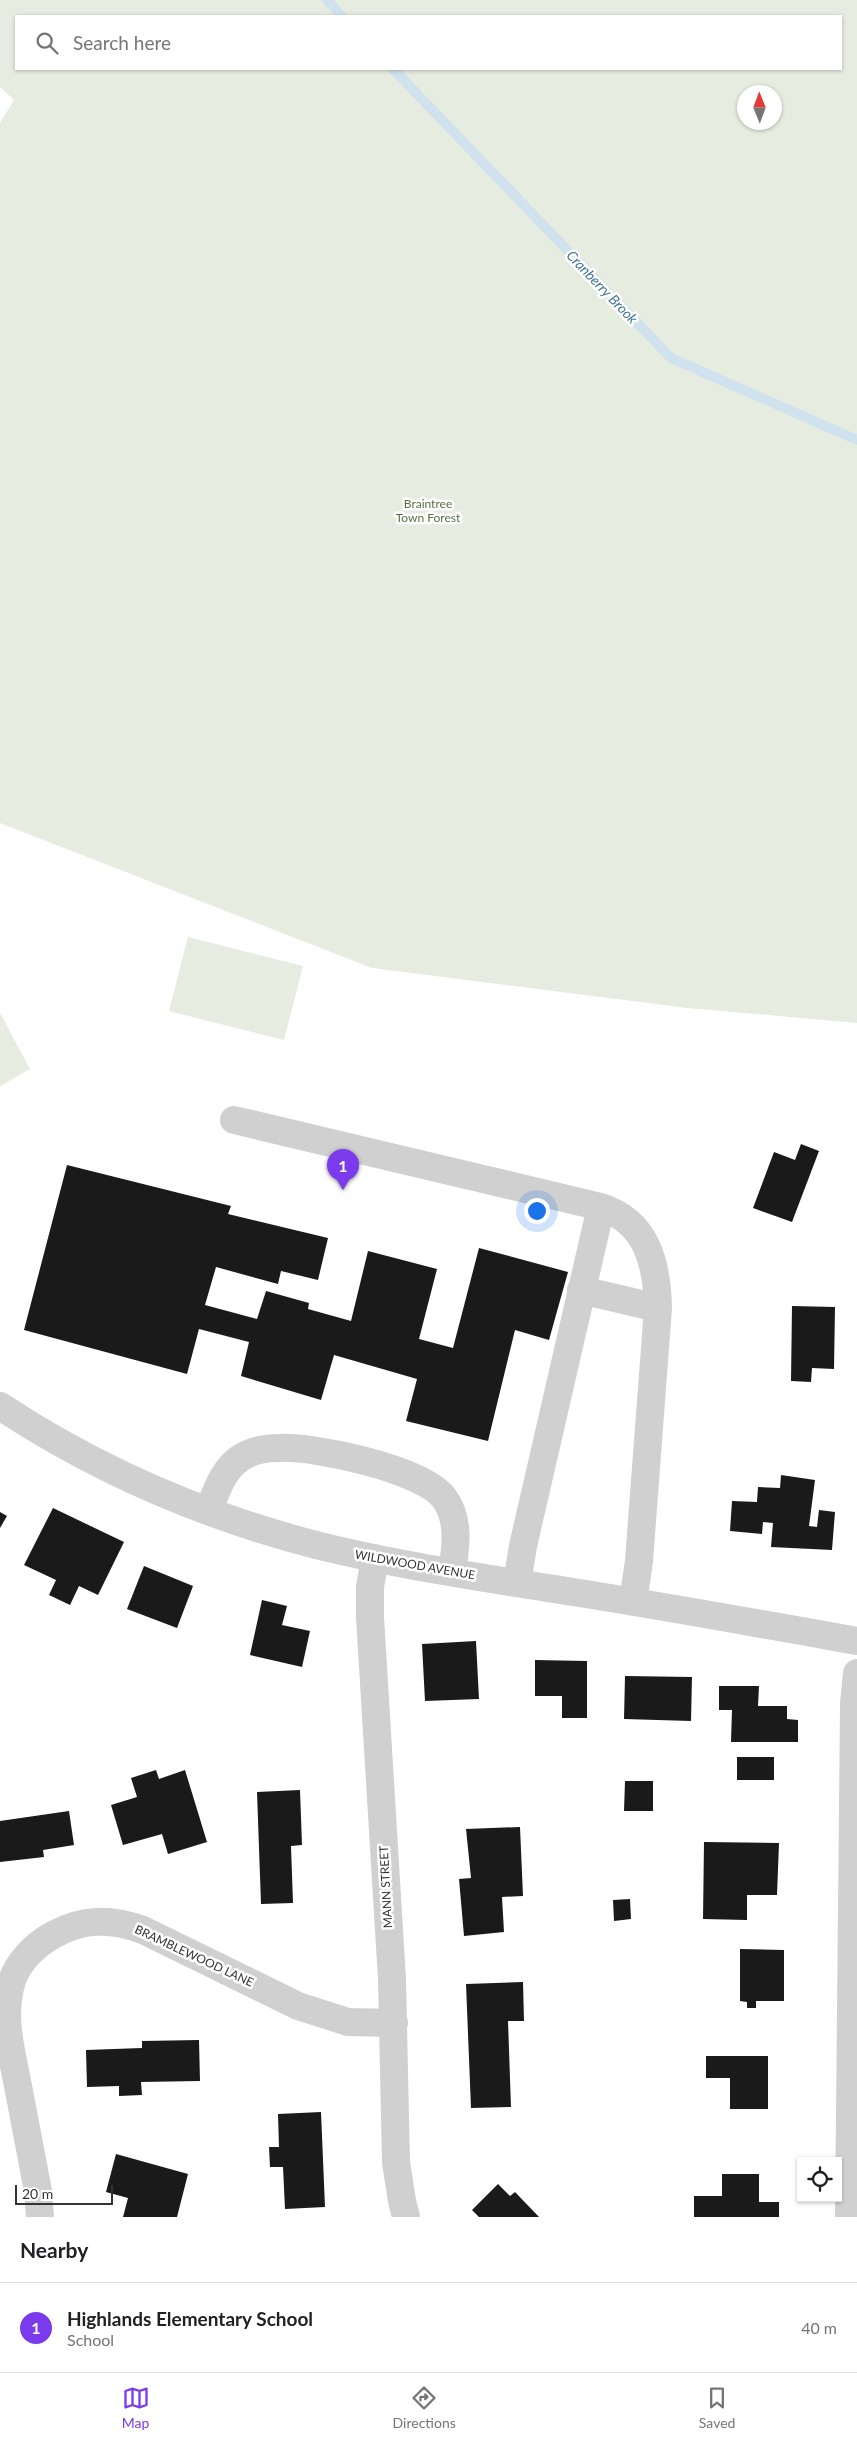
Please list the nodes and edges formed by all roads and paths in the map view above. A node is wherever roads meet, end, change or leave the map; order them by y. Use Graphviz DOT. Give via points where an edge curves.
graph roads {
  1 [pos="234,1120"];
  2 [pos="600,1207"];
  3 [pos="581,1290"];
  4 [pos="658,1308"];
  5 [pos="0,1406"];
  6 [pos="208,1511"];
  7 [pos="375,1558"];
  8 [pos="452,1572"];
  9 [pos="517,1582"];
  10 [pos="633,1602"];
  11 [pos="857,1641"];
  12 [pos="857,1673"];
  13 [pos="394,2023"];
  14 [pos="40,2217"];
  15 [pos="406,2217"];
  16 [pos="849,2217"];
  1 -- 2 [label="street"];
  2 -- 3 [label="street"];
  2 -- 4 [label="street" via="616,1212 637,1229 656,1276"];
  3 -- 4 [label="street"];
  3 -- 9 [label="street"];
  4 -- 10 [label="street" via="639,1561"];
  5 -- 6 [label="street, WILDWOOD AVENUE" via="83,1456"];
  6 -- 7 [label="street, WILDWOOD AVENUE" via="290,1538"];
  6 -- 8 [label="street" via="228,1470 249,1453 292,1448 367,1462 420,1480 438,1490 446,1500 455,1524"];
  7 -- 8 [label="street, WILDWOOD AVENUE"];
  7 -- 13 [label="street, MANN STREET" via="370,1587 370,1618"];
  8 -- 9 [label="street, WILDWOOD AVENUE"];
  9 -- 10 [label="street, WILDWOOD AVENUE"];
  10 -- 11 [label="street, WILDWOOD AVENUE"];
  12 -- 16 [label="street" via="854,1704"];
  13 -- 14 [label="street, BRAMBLEWOOD LANE" via="348,2022 298,2006 127,1924 92,1921 76,1924 48,1937 24,1958 16,1971 10,1987 7,2020"];
  13 -- 15 [label="street, MANN STREET" via="396,2162"];
}
